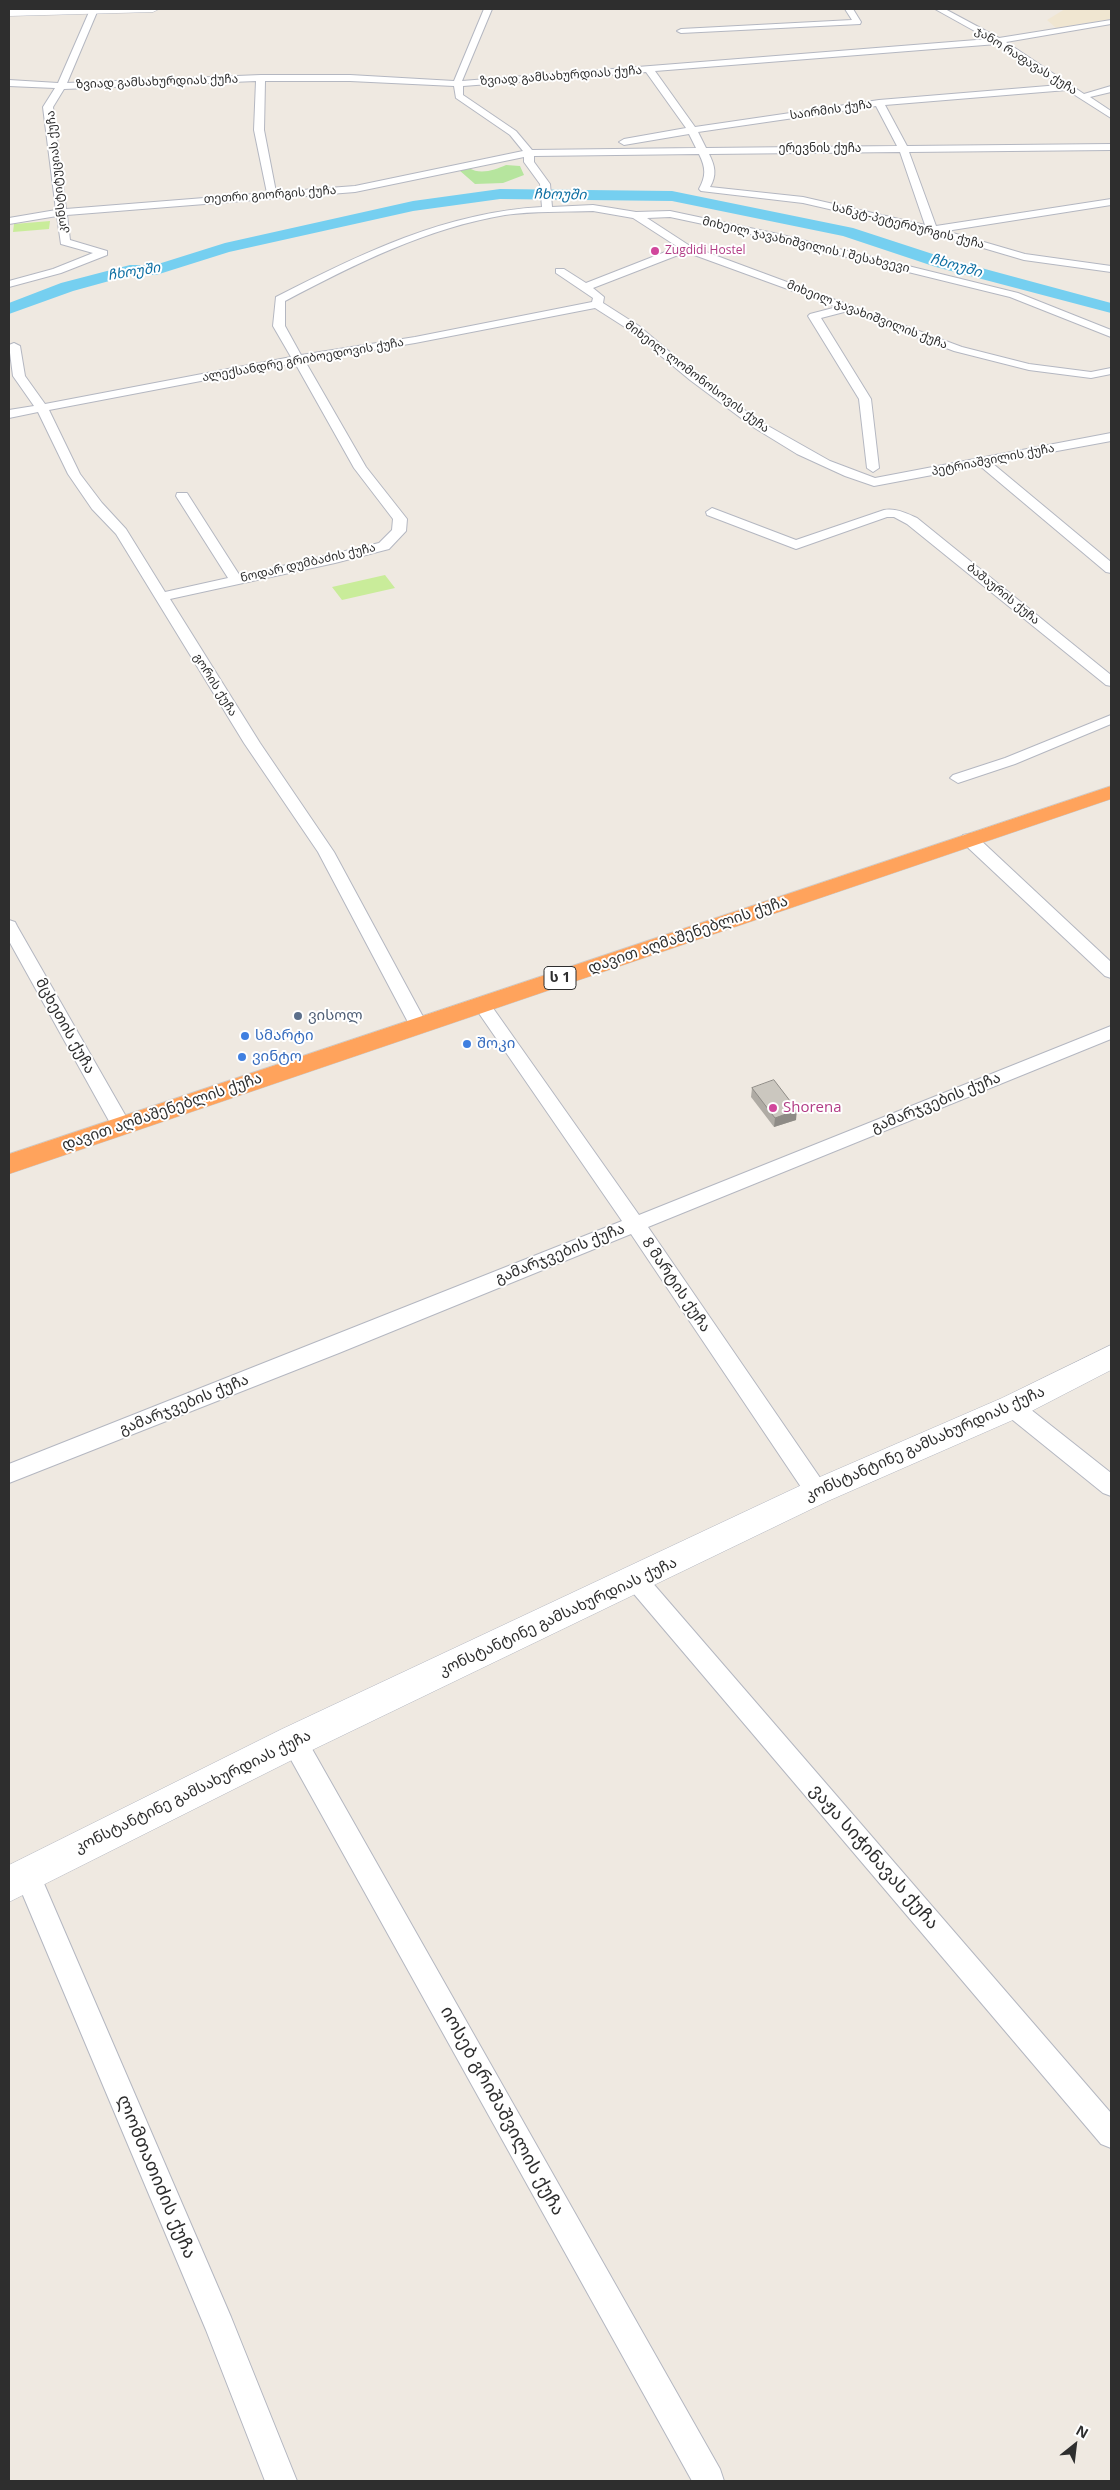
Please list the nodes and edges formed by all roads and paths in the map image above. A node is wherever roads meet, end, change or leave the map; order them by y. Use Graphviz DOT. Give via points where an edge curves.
graph roads {
  1 [pos="153,9"];
  2 [pos="488,9"];
  3 [pos="849,9"];
  4 [pos="939,9"];
  5 [pos="93,12"];
  6 [pos="9,13"];
  7 [pos="1111,22"];
  8 [pos="681,31"];
  9 [pos="998,41"];
  10 [pos="648,69"];
  11 [pos="261,78"];
  12 [pos="9,84"];
  13 [pos="459,84"];
  14 [pos="61,86"];
  15 [pos="1068,87"];
  16 [pos="1111,89"];
  17 [pos="1082,96"];
  18 [pos="879,103"];
  19 [pos="1111,116"];
  20 [pos="692,130"];
  21 [pos="1111,147"];
  22 [pos="903,148"];
  23 [pos="700,150"];
  24 [pos="599,151"];
  25 [pos="529,153"];
  26 [pos="272,195"];
  27 [pos="1111,202"];
  28 [pos="547,209"];
  29 [pos="60,212"];
  30 [pos="636,215"];
  31 [pos="9,221"];
  32 [pos="932,230"];
  33 [pos="686,248"];
  34 [pos="1111,269"];
  35 [pos="560,272"];
  36 [pos="9,284"];
  37 [pos="585,288"];
  38 [pos="597,304"];
  39 [pos="847,308"];
  40 [pos="1111,334"];
  41 [pos="14,346"];
  42 [pos="299,359"];
  43 [pos="1111,371"];
  44 [pos="42,408"];
  45 [pos="9,414"];
  46 [pos="1111,437"];
  47 [pos="983,462"];
  48 [pos="873,468"];
  49 [pos="874,482"];
  50 [pos="182,496"];
  51 [pos="712,512"];
  52 [pos="1111,568"];
  53 [pos="236,580"];
  54 [pos="160,597"];
  55 [pos="1111,682"];
  56 [pos="1111,719"];
  57 [pos="958,778"];
  58 [pos="1111,792"];
  59 [pos="969,839"];
  60 [pos="11,933"];
  61 [pos="1111,972"];
  62 [pos="482,1005"];
  63 [pos="419,1026"];
  64 [pos="1111,1032"];
  65 [pos="121,1125"];
  66 [pos="9,1164"];
  67 [pos="635,1224"];
  68 [pos="1111,1357"];
  69 [pos="1012,1407"];
  70 [pos="9,1474"];
  71 [pos="1111,1486"];
  72 [pos="817,1492"];
  73 [pos="636,1580"];
  74 [pos="294,1741"];
  75 [pos="18,1879"];
  76 [pos="1111,2134"];
  77 [pos="709,2480"];
  78 [pos="280,2481"];
  1 -- 5 [label="main road"];
  2 -- 13 [label="street"];
  3 -- 8 [label="street" via="857,22"];
  4 -- 9 [label="street, ჯანო რაფავას ქუჩა"];
  5 -- 6 [label="main road"];
  5 -- 14 [label="street, კონსტიტუციას ქუჩა"];
  7 -- 9 [label="street, ზვიად გამსახურდიას ქუჩა"];
  9 -- 10 [label="street, ზვიად გამსახურდიას ქუჩა"];
  9 -- 15 [label="street, ჯანო რაფავას ქუჩა"];
  10 -- 13 [label="street, ზვიად გამსახურდიას ქუჩა"];
  10 -- 20 [label="street"];
  11 -- 13 [label="street, ზვიად გამსახურდიას ქუჩა" via="350,78"];
  11 -- 14 [label="street, ზვიად გამსახურდიას ქუჩა"];
  11 -- 26 [label="street" via="259,130"];
  12 -- 14 [label="street, ზვიად გამსახურდიას ქუჩა"];
  13 -- 25 [label="street" via="459,96 513,133"];
  14 -- 29 [label="street, კონსტიტუციას ქუჩა" via="48,107"];
  15 -- 17 [label="street, ჯანო რაფავას ქუჩა"];
  15 -- 18 [label="street, საირმის ქუჩა"];
  16 -- 17 [label="street"];
  17 -- 19 [label="street, ჯანო რაფავას ქუჩა"];
  18 -- 20 [label="street, საირმის ქუჩა"];
  18 -- 22 [label="street"];
  20 -- 23 [label="street"];
  20 -- 24 [label="street, საირმის ქუჩა" via="603,146"];
  21 -- 22 [label="street, ერევნის ქუჩა"];
  22 -- 23 [label="street, ერევნის ქუჩა"];
  22 -- 32 [label="street"];
  23 -- 24 [label="street, ერევნის ქუჩა"];
  23 -- 32 [label="street, სანკტ-პეტერბურგის ქუჩა" via="710,169 710,178 704,189 803,200"];
  24 -- 25 [label="street, ერევნის ქუჩა"];
  25 -- 26 [label="street, თეთრი გიორგის ქუჩა" via="355,189"];
  25 -- 28 [label="street" via="529,162 545,184"];
  26 -- 29 [label="street, თეთრი გიორგის ქუჩა"];
  27 -- 32 [label="street"];
  28 -- 30 [label="street" via="593,208"];
  28 -- 42 [label="street" via="506,212 428,231 344,266 280,299 279,326"];
  29 -- 31 [label="street, თეთრი გიორგის ქუჩა"];
  29 -- 36 [label="street, კონსტიტუციას ქუჩა" via="65,242 103,253 82,263"];
  30 -- 33 [label="street, მიხეილ ჯავახიშვილის ქუჩა"];
  30 -- 40 [label="street, მიხეილ ჯავახიშვილის I შესახვევი" via="670,214 778,236 1014,295"];
  32 -- 34 [label="street, სანკტ-პეტერბურგის ქუჩა" via="1024,257"];
  33 -- 37 [label="street"];
  33 -- 39 [label="street, მიხეილ ჯავახიშვილის ქუჩა"];
  35 -- 37 [label="street, მიხეილ ლომონოსოვის ქუჩა"];
  37 -- 38 [label="street, მიხეილ ლომონოსოვის ქუჩა" via="599,297"];
  38 -- 42 [label="street, ალექსანდრე გრიბოედოვის ქუჩა"];
  38 -- 49 [label="street, მიხეილ ლომონოსოვის ქუჩა" via="755,423 810,457"];
  39 -- 43 [label="street, მიხეილ ჯავახიშვილის ქუჩა" via="958,349 1029,367 1091,375"];
  39 -- 48 [label="street" via="814,316 865,399"];
  41 -- 44 [label="street, გორის ქუჩა" via="19,376"];
  42 -- 44 [label="street, ალექსანდრე გრიბოედოვის ქუჩა"];
  42 -- 53 [label="street, ნოდარ დუმბაძის ქუჩა" via="360,468 402,526 394,539 384,546"];
  44 -- 45 [label="street, ალექსანდრე გრიბოედოვის ქუჩა"];
  44 -- 54 [label="street, გორის ქუჩა" via="74,474 120,532"];
  46 -- 47 [label="street, პეტრიაშვილის ქუჩა"];
  47 -- 49 [label="street, პეტრიაშვილის ქუჩა"];
  47 -- 52 [label="street"];
  50 -- 53 [label="street"];
  51 -- 55 [label="street, ბაშაურის ქუჩა" via="796,546 891,512 912,521"];
  53 -- 54 [label="street, ნოდარ დუმბაძის ქუჩა"];
  54 -- 63 [label="street, გორის ქუჩა" via="252,743 326,852"];
  56 -- 57 [label="street" via="1010,761"];
  58 -- 59 [label="highway, დავით აღმაშენებლის ქუჩა / ს 1"];
  59 -- 61 [label="street"];
  59 -- 62 [label="highway, დავით აღმაშენებლის ქუჩა / ს 1"];
  60 -- 65 [label="street, მცხეთის ქუჩა"];
  62 -- 63 [label="highway, დავით აღმაშენებლის ქუჩა / ს 1"];
  62 -- 67 [label="street, 8 მარტის ქუჩა"];
  63 -- 65 [label="highway, დავით აღმაშენებლის ქუჩა / ს 1"];
  64 -- 67 [label="street, გამარჯვების ქუჩა"];
  65 -- 66 [label="highway, დავით აღმაშენებლის ქუჩა / ს 1"];
  67 -- 70 [label="street, გამარჯვების ქუჩა"];
  67 -- 72 [label="street, 8 მარტის ქუჩა"];
  68 -- 69 [label="main road, კონსტანტინე გამსახურდიას ქუჩა"];
  69 -- 71 [label="street"];
  69 -- 72 [label="main road, კონსტანტინე გამსახურდიას ქუჩა"];
  72 -- 73 [label="main road, კონსტანტინე გამსახურდიას ქუჩა"];
  73 -- 74 [label="main road, კონსტანტინე გამსახურდიას ქუჩა"];
  73 -- 76 [label="street, ვაჟა სიჭინავას ქუჩა"];
  74 -- 75 [label="main road, კონსტანტინე გამსახურდიას ქუჩა"];
  74 -- 77 [label="street, იოსებ გრიშაშვილის ქუჩა"];
  75 -- 78 [label="street, ლომთათიძის ქუჩა" via="216,2318"];
}
